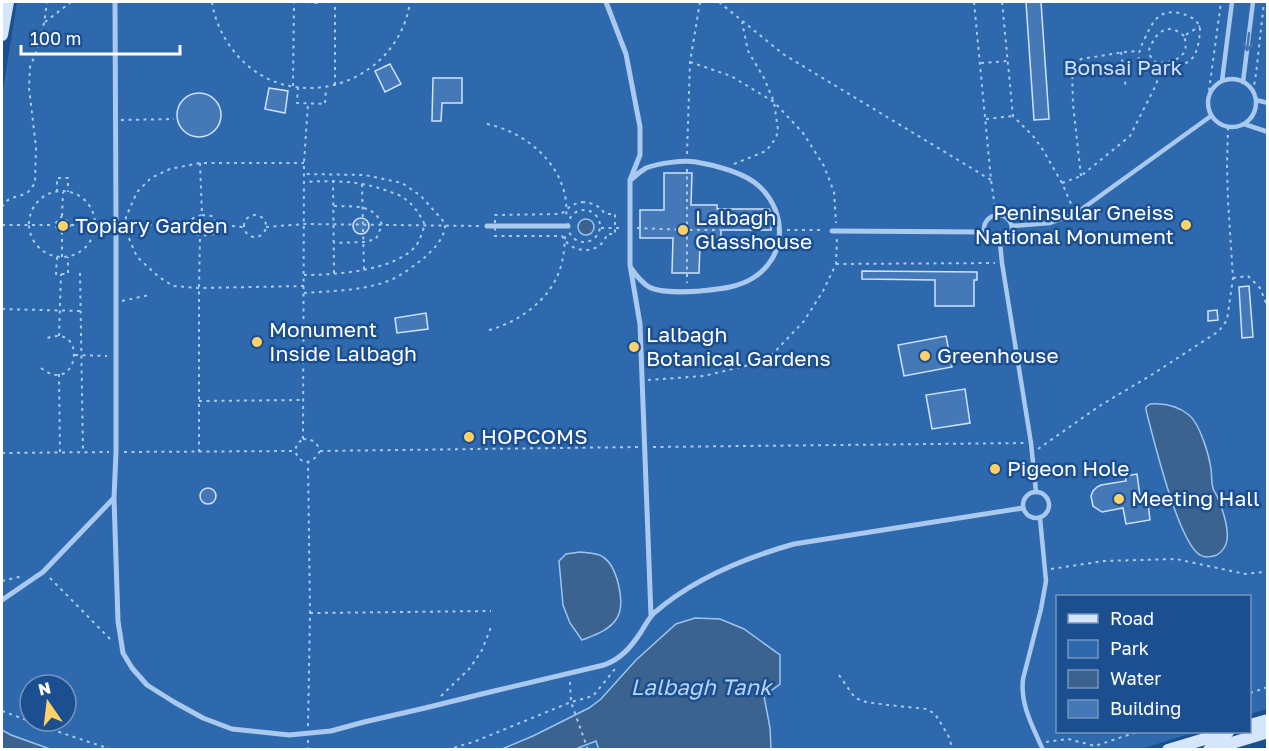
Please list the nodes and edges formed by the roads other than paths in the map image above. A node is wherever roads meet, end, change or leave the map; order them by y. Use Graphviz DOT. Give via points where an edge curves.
graph roads {
  1 [pos="8,2"];
  2 [pos="115,2"];
  3 [pos="606,2"];
  4 [pos="1232,2"];
  5 [pos="1253,2"];
  6 [pos="2,35"];
  7 [pos="1222,81"];
  8 [pos="1243,82"];
  9 [pos="1256,100"];
  10 [pos="1268,103"];
  11 [pos="1211,116"];
  12 [pos="1244,124"];
  13 [pos="1268,132"];
  14 [pos="630,180"];
  15 [pos="487,226"];
  16 [pos="567,226"];
  17 [pos="1012,226"];
  18 [pos="832,231"];
  19 [pos="984,232"];
  20 [pos="1000,243"];
  21 [pos="630,265"];
  22 [pos="1036,492"];
  23 [pos="114,498"];
  24 [pos="1023,508"];
  25 [pos="1040,518"];
  26 [pos="2,600"];
  27 [pos="651,615"];
  28 [pos="1268,720"];
  29 [pos="1251,725"];
  30 [pos="1268,732"];
  31 [pos="1225,733"];
  32 [pos="1043,750"];
  33 [pos="1168,750"];
  34 [pos="1209,750"];
  1 -- 6 [label="main road"];
  2 -- 23 [label="street"];
  3 -- 14 [label="street" via="626,54 639,127 640,155"];
  4 -- 7 [label="lane"];
  5 -- 8 [label="lane, one-way"];
  7 -- 8 [label="lane"];
  7 -- 11 [label="lane" via="1208,98"];
  8 -- 9 [label="lane"];
  9 -- 10 [label="lane"];
  9 -- 12 [label="lane" via="1254,113"];
  11 -- 12 [label="lane" via="1228,127"];
  11 -- 17 [label="lane" via="1075,214 1050,223"];
  12 -- 13 [label="lane"];
  14 -- 21 [label="street"];
  14 -- 21 [label="street" via="659,164 695,162 723,169 747,177 768,196 780,230 775,255 766,266 755,277 728,288 664,291 648,287"];
  15 -- 16 [label="street"];
  17 -- 19 [label="lane" via="1006,218 996,215 986,221"];
  17 -- 20 [label="lane" via="1010,237"];
  18 -- 19 [label="street"];
  19 -- 20 [label="lane" via="990,241"];
  20 -- 22 [label="lane"];
  21 -- 27 [label="street" via="640,324"];
  22 -- 24 [label="lane" via="1025,498"];
  22 -- 25 [label="lane" via="1044,494 1049,502 1048,512"];
  23 -- 26 [label="street" via="43,572"];
  23 -- 27 [label="street" via="118,621 123,653 147,685 203,718 232,729 289,735 331,731 604,665 624,654"];
  24 -- 25 [label="lane" via="1030,517"];
  24 -- 27 [label="street" via="794,544 739,562 694,584"];
  25 -- 32 [label="lane" via="1046,581 1022,683 1027,714"];
  28 -- 29 [label="main road"];
  30 -- 34 [label="main road"];
  31 -- 33 [label="main road"];
}
